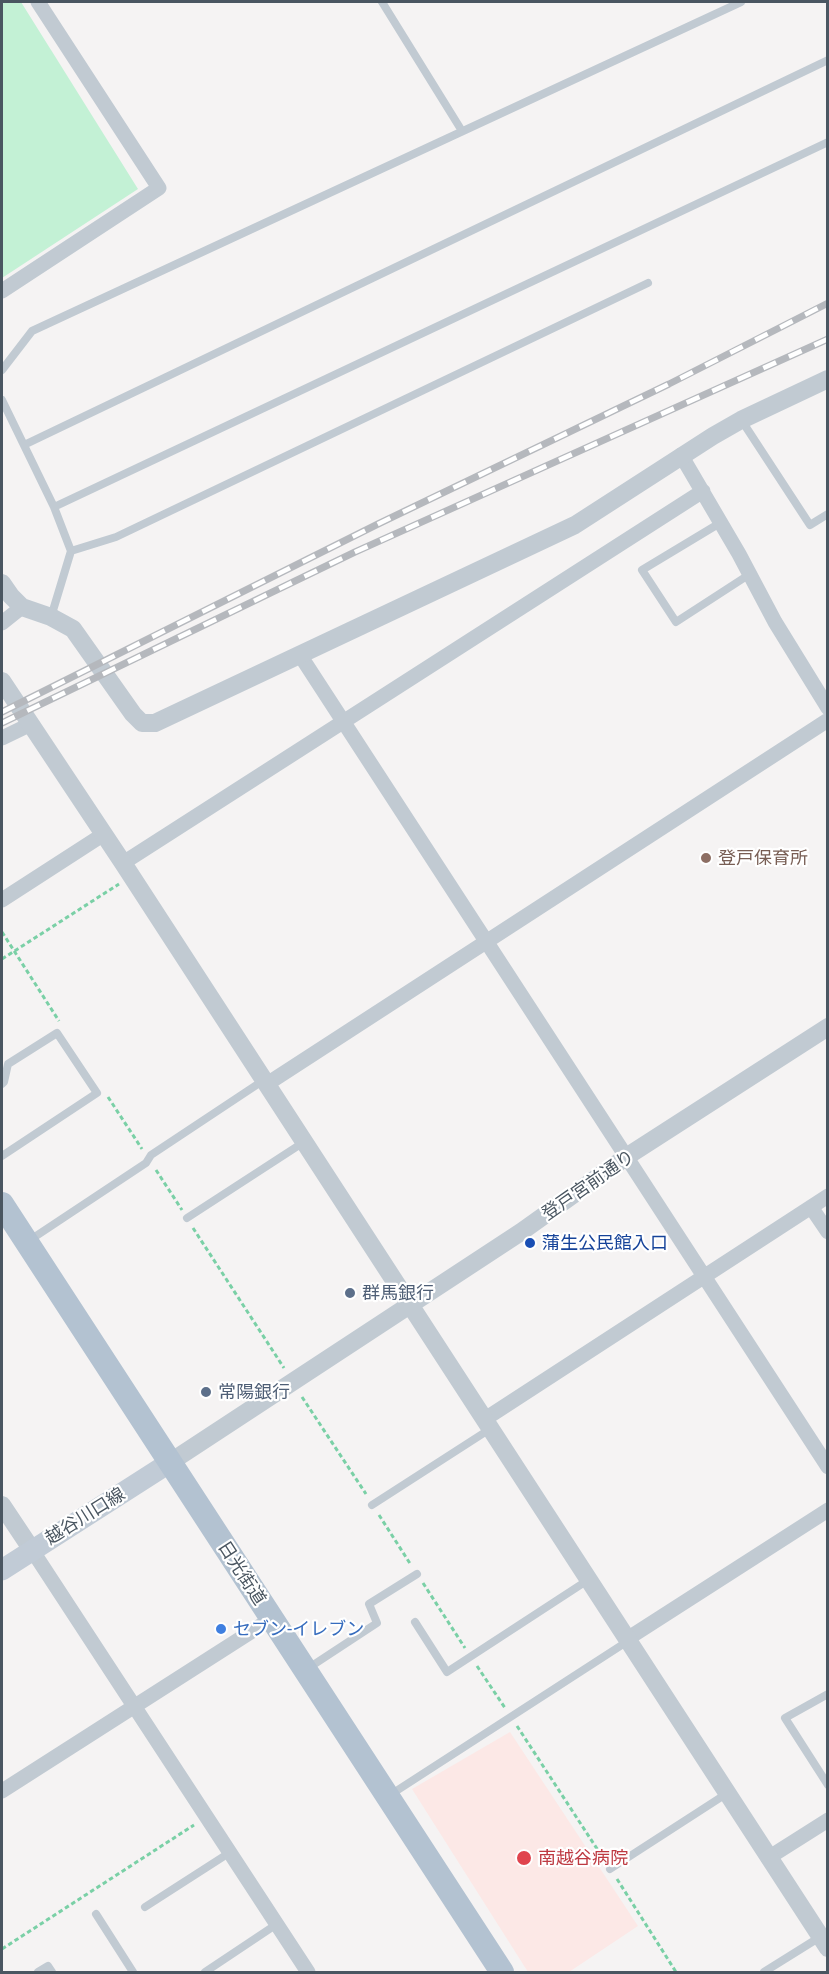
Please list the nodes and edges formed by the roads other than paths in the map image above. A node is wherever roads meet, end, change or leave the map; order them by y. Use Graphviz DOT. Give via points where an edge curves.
graph roads {
  1 [pos="38,2"];
  2 [pos="382,2"];
  3 [pos="741,2"];
  4 [pos="828,60"];
  5 [pos="462,130"];
  6 [pos="828,142"];
  7 [pos="648,283"];
  8 [pos="2,291"];
  9 [pos="2,370"];
  10 [pos="828,379"];
  11 [pos="2,400"];
  12 [pos="741,420"];
  13 [pos="24,446"];
  14 [pos="681,455"];
  15 [pos="703,491"];
  16 [pos="54,507"];
  17 [pos="828,514"];
  18 [pos="720,523"];
  19 [pos="71,551"];
  20 [pos="750,574"];
  21 [pos="2,583"];
  22 [pos="22,606"];
  23 [pos="51,617"];
  24 [pos="2,623"];
  25 [pos="300,655"];
  26 [pos="2,681"];
  27 [pos="828,708"];
  28 [pos="828,720"];
  29 [pos="344,722"];
  30 [pos="31,724"];
  31 [pos="2,738"];
  32 [pos="104,834"];
  33 [pos="124,872"];
  34 [pos="2,900"];
  35 [pos="486,941"];
  36 [pos="828,1027"];
  37 [pos="266,1082"];
  38 [pos="2,1083"];
  39 [pos="304,1142"];
  40 [pos="2,1156"];
  41 [pos="626,1157"];
  42 [pos="828,1196"];
  43 [pos="2,1204"];
  44 [pos="811,1207"];
  45 [pos="187,1218"];
  46 [pos="828,1232"];
  47 [pos="26,1242"];
  48 [pos="704,1277"];
  49 [pos="410,1305"];
  50 [pos="488,1424"];
  51 [pos="169,1463"];
  52 [pos="828,1467"];
  53 [pos="2,1505"];
  54 [pos="372,1505"];
  55 [pos="828,1510"];
  56 [pos="32,1550"];
  57 [pos="2,1570"];
  58 [pos="417,1574"];
  59 [pos="588,1580"];
  60 [pos="271,1619"];
  61 [pos="415,1622"];
  62 [pos="628,1640"];
  63 [pos="305,1670"];
  64 [pos="828,1694"];
  65 [pos="135,1707"];
  66 [pos="828,1785"];
  67 [pos="2,1791"];
  68 [pos="726,1794"];
  69 [pos="388,1796"];
  70 [pos="828,1820"];
  71 [pos="230,1853"];
  72 [pos="768,1858"];
  73 [pos="610,1869"];
  74 [pos="145,1907"];
  75 [pos="96,1914"];
  76 [pos="277,1924"];
  77 [pos="824,1943"];
  78 [pos="38,1972"];
  79 [pos="52,1972"];
  80 [pos="133,1972"];
  81 [pos="205,1972"];
  82 [pos="308,1972"];
  83 [pos="502,1972"];
  84 [pos="765,1972"];
  1 -- 8 [label="street" via="159,188"];
  2 -- 5 [label="lane"];
  3 -- 5 [label="lane"];
  4 -- 13 [label="lane"];
  5 -- 9 [label="lane" via="32,331"];
  6 -- 16 [label="lane"];
  7 -- 19 [label="lane" via="116,537"];
  10 -- 12 [label="street"];
  11 -- 13 [label="lane"];
  12 -- 14 [label="street"];
  12 -- 17 [label="lane" via="810,525"];
  13 -- 16 [label="lane"];
  14 -- 15 [label="street"];
  14 -- 25 [label="street" via="575,525"];
  15 -- 18 [label="street"];
  15 -- 29 [label="street"];
  16 -- 19 [label="lane"];
  18 -- 20 [label="street"];
  18 -- 20 [label="lane" via="642,570 676,622"];
  19 -- 23 [label="lane"];
  20 -- 27 [label="street"];
  21 -- 22 [label="street"];
  22 -- 23 [label="street"];
  22 -- 24 [label="street"];
  23 -- 25 [label="street" via="73,629 142,723 155,723"];
  25 -- 29 [label="street"];
  26 -- 30 [label="street"];
  28 -- 35 [label="street"];
  29 -- 33 [label="street"];
  29 -- 35 [label="street"];
  30 -- 31 [label="street"];
  30 -- 32 [label="street"];
  32 -- 33 [label="street"];
  32 -- 34 [label="street"];
  33 -- 37 [label="street"];
  35 -- 37 [label="street"];
  35 -- 41 [label="street"];
  36 -- 41 [label="street, 登戸宮前通り"];
  37 -- 39 [label="street"];
  37 -- 47 [label="lane" via="151,1155 146,1163"];
  38 -- 40 [label="lane" via="8,1064 57,1033 97,1094"];
  39 -- 45 [label="lane"];
  39 -- 49 [label="street"];
  41 -- 48 [label="street"];
  41 -- 49 [label="street, 登戸宮前通り" via="557,1208"];
  42 -- 44 [label="street"];
  43 -- 47 [label="main road, 日光街道"];
  44 -- 46 [label="street"];
  44 -- 48 [label="street"];
  47 -- 51 [label="main road, 日光街道"];
  48 -- 50 [label="street"];
  48 -- 52 [label="street"];
  49 -- 50 [label="street"];
  49 -- 51 [label="street, 登戸宮前通り"];
  50 -- 54 [label="lane"];
  50 -- 59 [label="street"];
  51 -- 56 [label="main road, 越谷川口線"];
  51 -- 60 [label="main road, 日光街道"];
  53 -- 56 [label="street"];
  55 -- 62 [label="street"];
  56 -- 57 [label="main road, 越谷川口線"];
  56 -- 65 [label="street"];
  58 -- 63 [label="lane" via="369,1604 377,1623"];
  59 -- 61 [label="lane" via="447,1672"];
  59 -- 62 [label="street"];
  60 -- 63 [label="main road, 日光街道"];
  60 -- 65 [label="street"];
  62 -- 68 [label="street"];
  62 -- 69 [label="lane"];
  63 -- 69 [label="main road, 日光街道"];
  64 -- 66 [label="lane" via="785,1718"];
  65 -- 67 [label="street"];
  65 -- 71 [label="street"];
  68 -- 72 [label="street"];
  68 -- 73 [label="lane"];
  69 -- 83 [label="main road, 日光街道"];
  70 -- 72 [label="street"];
  71 -- 74 [label="lane"];
  71 -- 76 [label="street"];
  72 -- 77 [label="street"];
  75 -- 80 [label="lane"];
  76 -- 81 [label="lane"];
  76 -- 82 [label="street"];
  77 -- 84 [label="lane"];
  78 -- 79 [label="lane" via="48,1966"];
}
